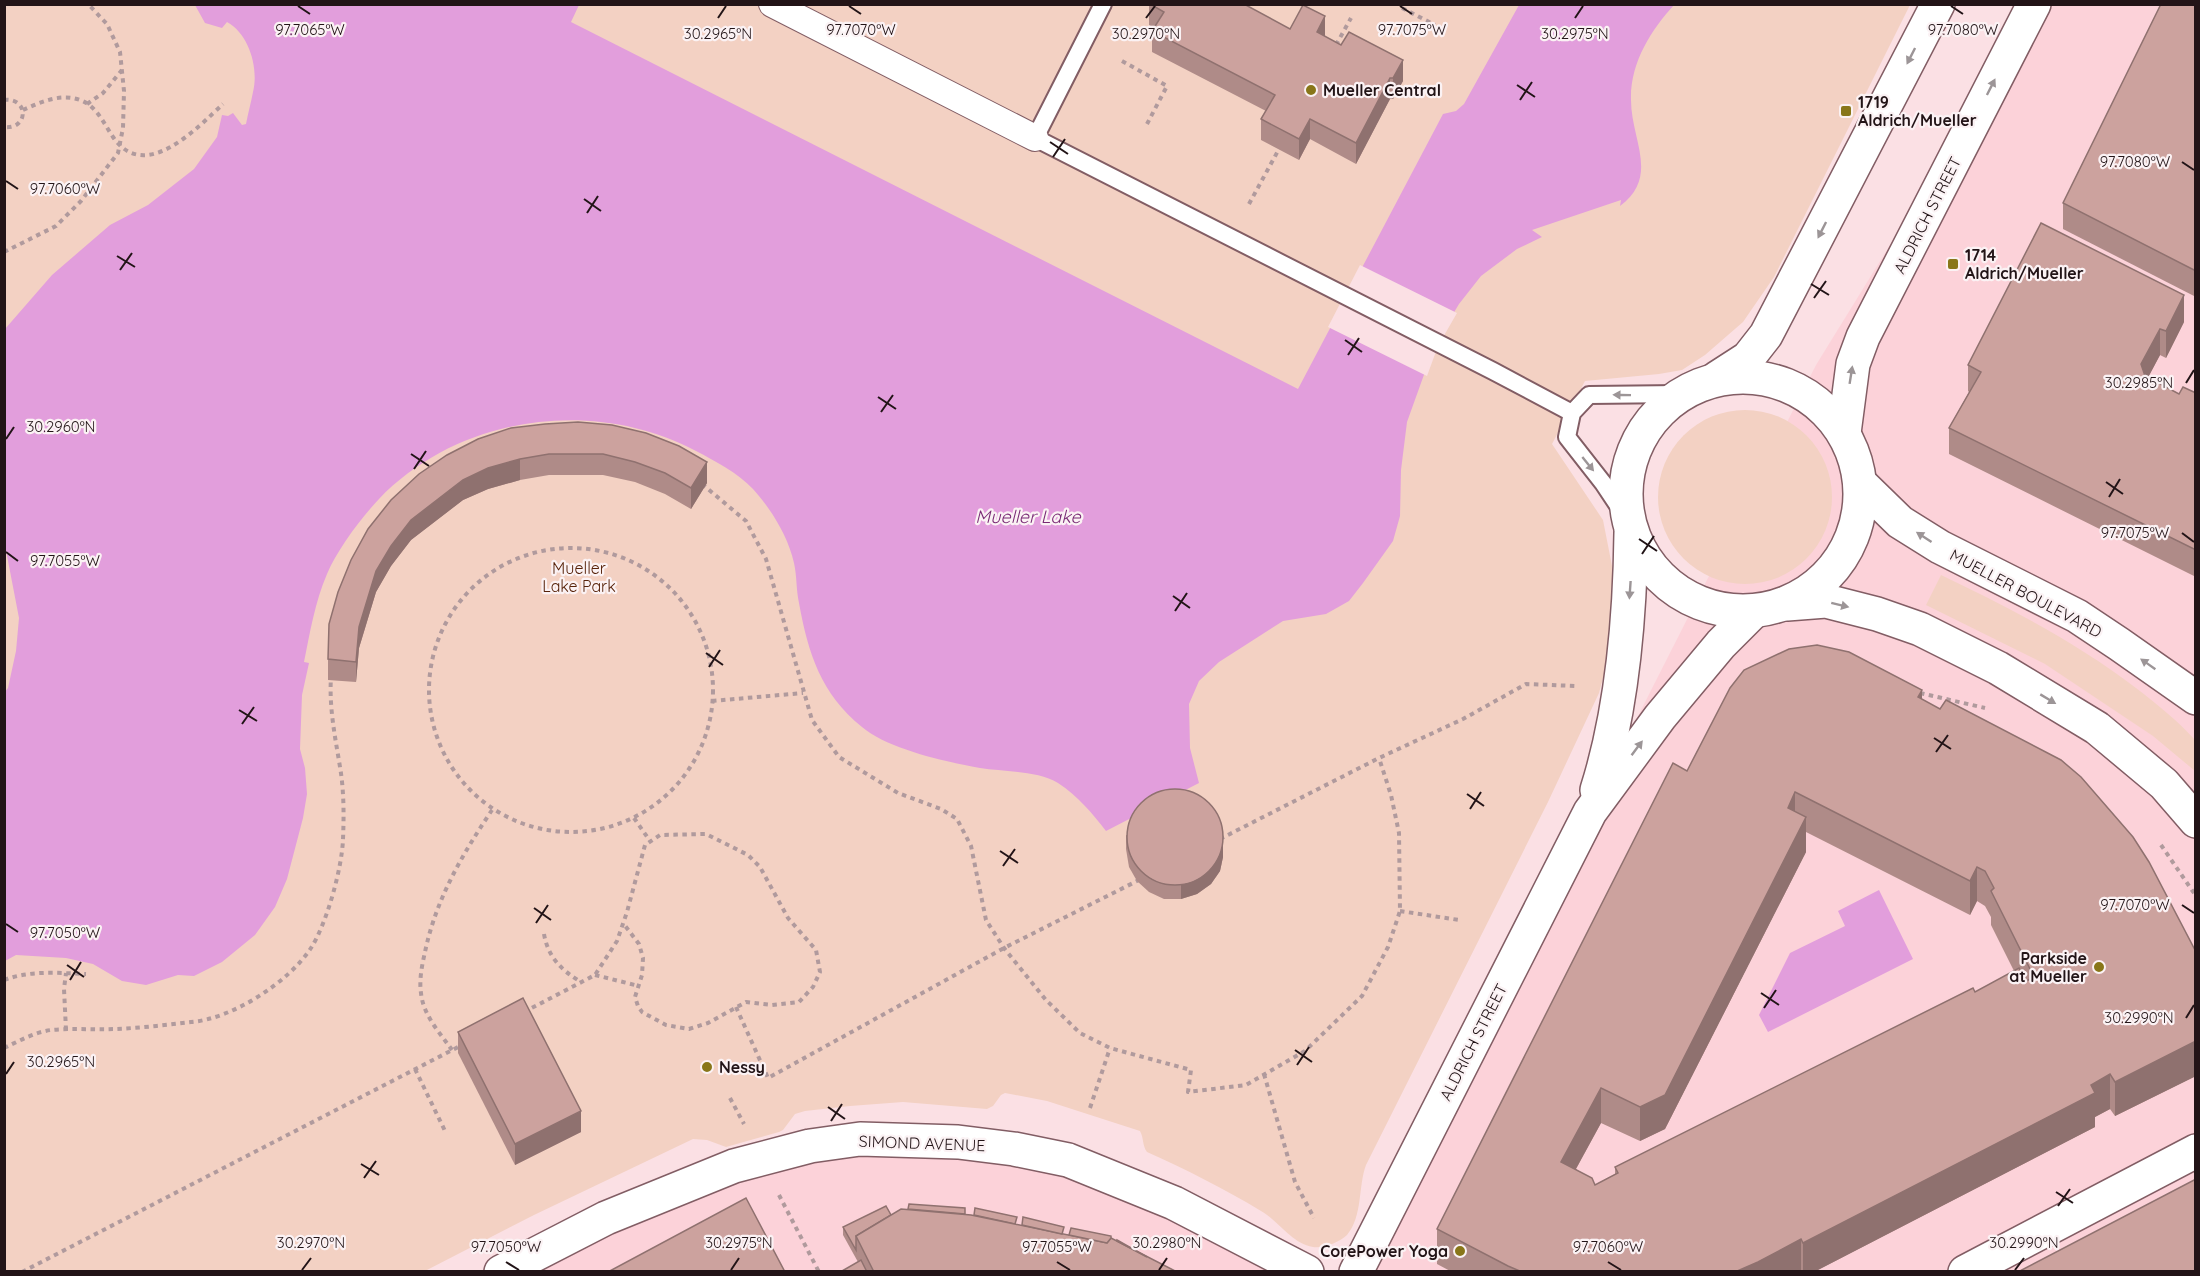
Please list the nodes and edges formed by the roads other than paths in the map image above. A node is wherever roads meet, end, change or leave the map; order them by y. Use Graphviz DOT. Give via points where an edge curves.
graph roads {
  1 [pos="772,4"];
  2 [pos="1103,4"];
  3 [pos="1938,4"];
  4 [pos="2034,4"];
  5 [pos="1035,138"];
  6 [pos="1715,379"];
  7 [pos="1680,394"];
  8 [pos="1572,414"];
  9 [pos="1844,433"];
  10 [pos="1860,483"];
  11 [pos="1630,527"];
  12 [pos="1768,607"];
  13 [pos="2196,698"];
  14 [pos="1590,812"];
  15 [pos="2196,821"];
  16 [pos="2196,1151"];
  17 [pos="501,1272"];
  18 [pos="1307,1272"];
  19 [pos="1356,1272"];
  20 [pos="1965,1272"];
  1 -- 5 [label="street"];
  2 -- 5 [label="lane"];
  3 -- 6 [label="street, one-way" via="1766,335 1748,358"];
  9 -- 4 [label="street, ALDRICH STREET, one-way" via="1853,364 1863,337"];
  5 -- 8 [label="lane"];
  6 -- 7 [label="street, ALDRICH STREET"];
  6 -- 9 [label="street" via="1751,376 1786,384 1820,405"];
  7 -- 8 [label="lane, one-way" via="1589,394"];
  7 -- 11 [label="street, ALDRICH STREET" via="1662,409 1639,439 1628,472"];
  8 -- 11 [label="lane, one-way" via="1567,437 1603,483"];
  9 -- 10 [label="street"];
  10 -- 12 [label="street" via="1857,520 1841,558 1807,592"];
  13 -- 10 [label="street, MUELLER BOULEVARD, one-way" via="2077,616 1940,547 1900,522"];
  11 -- 12 [label="street" via="1651,568 1688,598 1730,611"];
  11 -- 14 [label="street, ALDRICH STREET, one-way" via="1630,589 1617,702 1605,765"];
  14 -- 12 [label="street, ALDRICH STREET, one-way" via="1660,717 1721,644"];
  12 -- 15 [label="street, one-way" via="1827,602 1920,628 1998,668 2097,728 2164,784"];
  14 -- 19 [label="street, ALDRICH STREET"];
  16 -- 20 [label="street"];
  17 -- 18 [label="street, SIMOND AVENUE" via="606,1218 734,1166 810,1146 860,1139 958,1142 1068,1160 1174,1203"];
}
